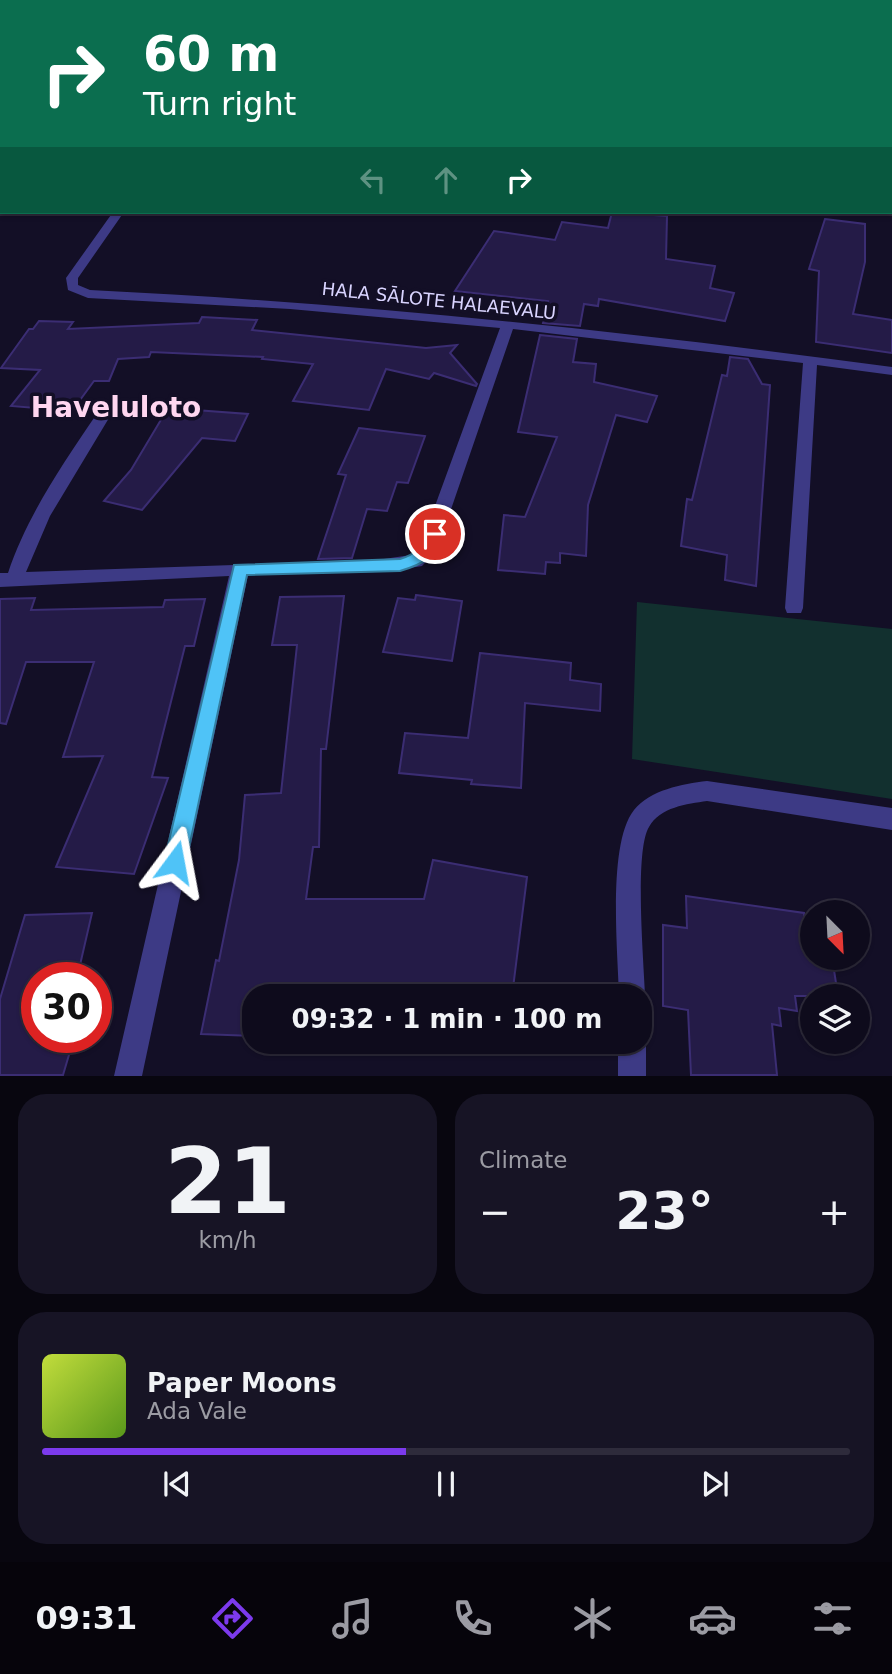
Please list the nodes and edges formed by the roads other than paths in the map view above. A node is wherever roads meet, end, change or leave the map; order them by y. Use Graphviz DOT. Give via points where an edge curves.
graph roads {
  1 [pos="117,214"];
  2 [pos="508,325"];
  3 [pos="810,360"];
  4 [pos="892,371"];
  5 [pos="101,418"];
  6 [pos="240,569"];
  7 [pos="8,580"];
  8 [pos="794,608"];
  9 [pos="892,819"];
  10 [pos="632,984"];
  11 [pos="632,1054"];
  12 [pos="128,1076"];
  13 [pos="632,1076"];
  1 -- 2 [label="street, HALA SĀLOTE HALAEVALU" via="72,278 72,288 88,294 238,300"];
  2 -- 3 [label="street, HALA SĀLOTE HALAEVALU"];
  2 -- 6 [label="street" via="428,551 416,561 400,565"];
  3 -- 4 [label="street, HALA SĀLOTE HALAEVALU"];
  3 -- 8 [label="street"];
  5 -- 7 [label="street"];
  6 -- 7 [label="street"];
  6 -- 12 [label="street"];
  9 -- 10 [label="street" via="707,790 680,794 659,804 639,821 631,846"];
  11 -- 13 [label="street"];
}
